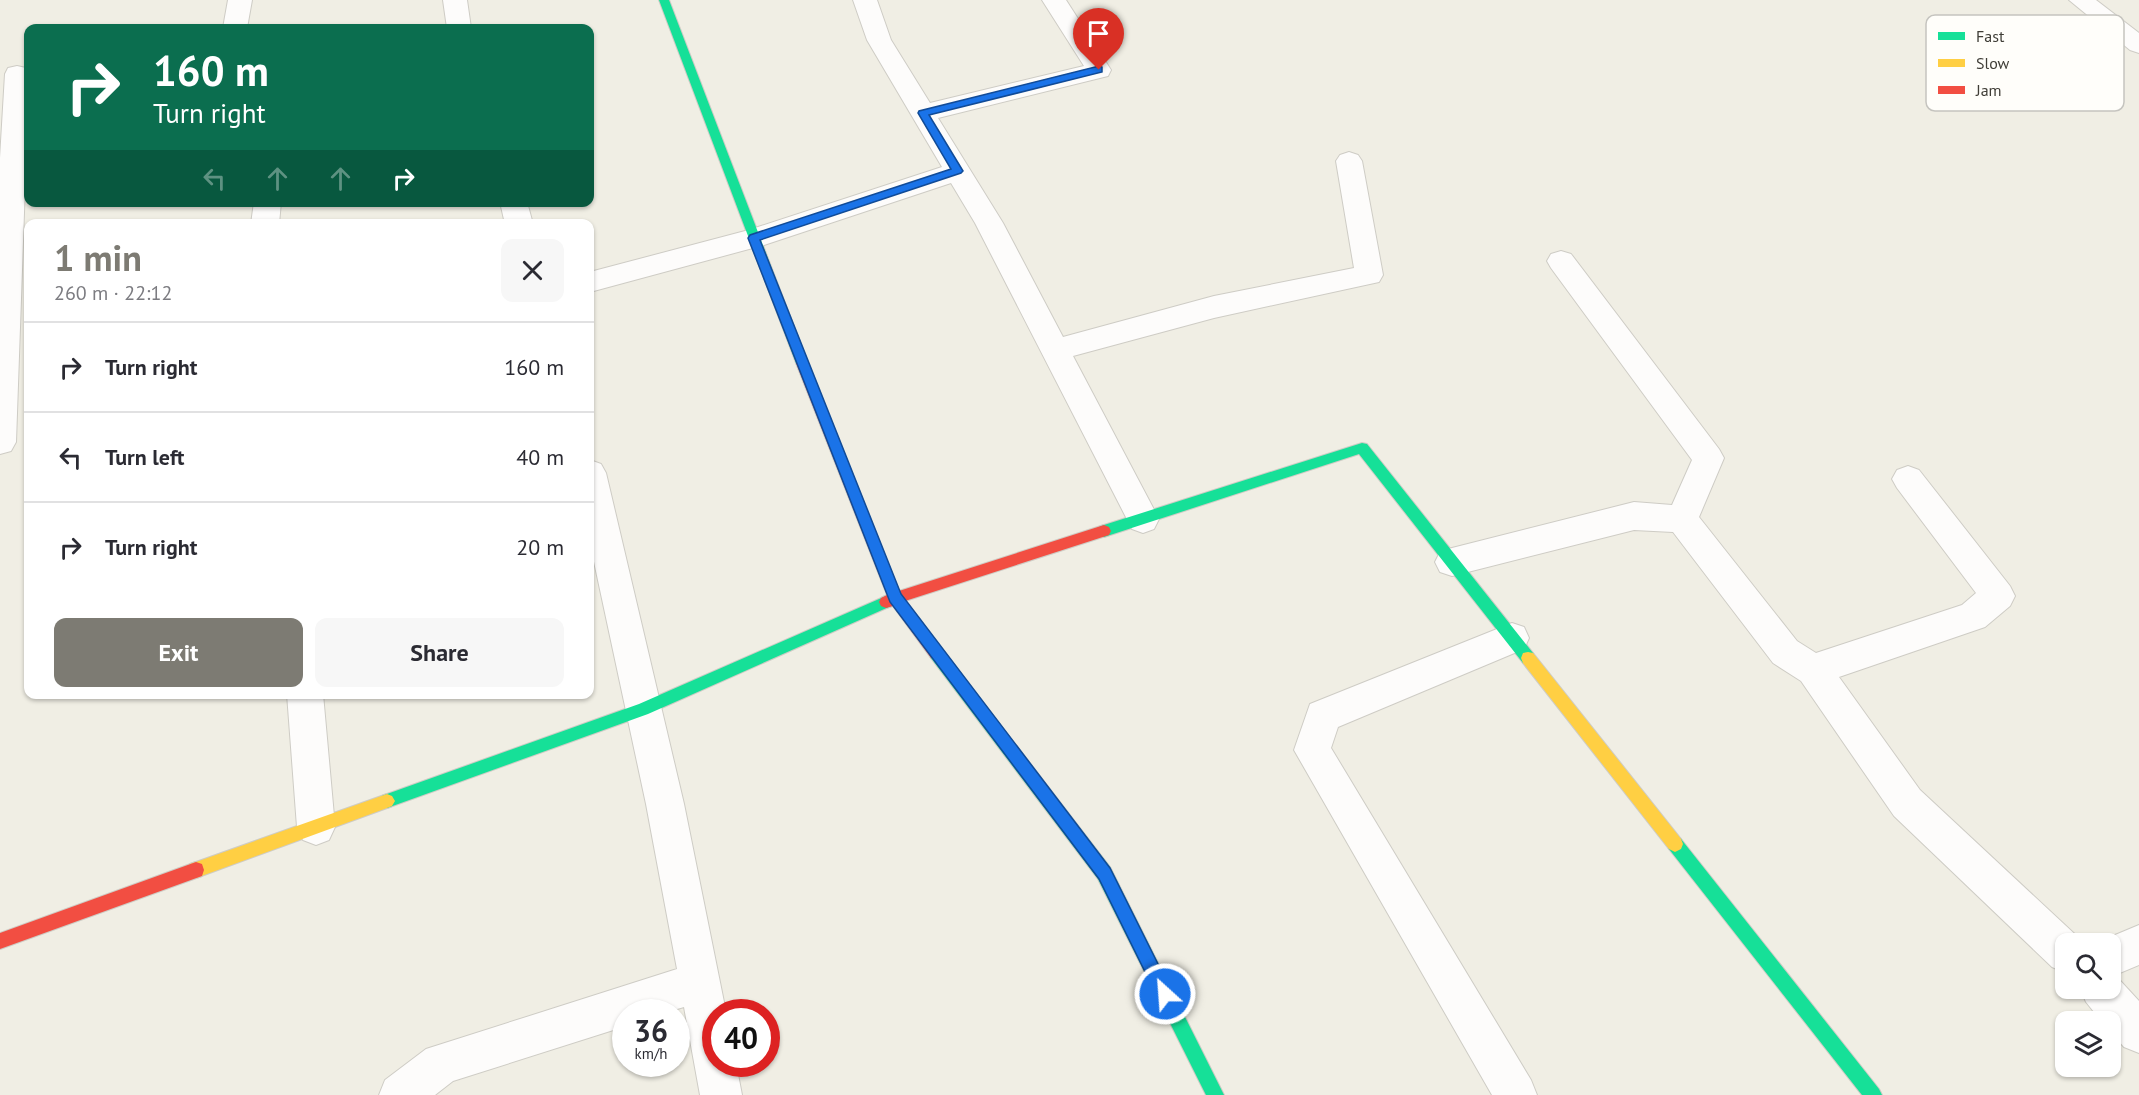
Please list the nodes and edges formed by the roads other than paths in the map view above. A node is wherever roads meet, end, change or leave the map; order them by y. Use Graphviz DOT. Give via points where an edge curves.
graph roads {
  1 [pos="240,0"];
  2 [pos="455,0"];
  3 [pos="664,0"];
  4 [pos="865,0"];
  5 [pos="1054,0"];
  6 [pos="2081,0"];
  7 [pos="2100,15"];
  8 [pos="236,24"];
  9 [pos="458,24"];
  10 [pos="2124,33"];
  11 [pos="2139,45"];
  12 [pos="17,74"];
  13 [pos="923,113"];
  14 [pos="1349,161"];
  15 [pos="958,171"];
  16 [pos="14,177"];
  17 [pos="754,238"];
  18 [pos="1561,261"];
  19 [pos="594,281"];
  20 [pos="1055,350"];
  21 [pos="24,433"];
  22 [pos="0,440"];
  23 [pos="1908,479"];
  24 [pos="594,490"];
  25 [pos="1143,519"];
  26 [pos="1682,519"];
  27 [pos="1452,562"];
  28 [pos="895,598"];
  29 [pos="1512,638"];
  30 [pos="1813,670"];
  31 [pos="305,699"];
  32 [pos="644,709"];
  33 [pos="316,827"];
  34 [pos="0,941"];
  35 [pos="2055,943"];
  36 [pos="2139,945"];
  37 [pos="2121,952"];
  38 [pos="699,982"];
  39 [pos="2110,999"];
  40 [pos="2139,1032"];
  41 [pos="400,1095"];
  42 [pos="721,1095"];
  43 [pos="1215,1095"];
  44 [pos="1516,1095"];
  45 [pos="1873,1095"];
  1 -- 8 [label="street"];
  2 -- 9 [label="street"];
  3 -- 17 [label="street"];
  4 -- 13 [label="street" via="879,40"];
  5 -- 13 [label="street" via="1099,70"];
  6 -- 7 [label="street"];
  10 -- 11 [label="street"];
  12 -- 16 [label="street"];
  13 -- 15 [label="street"];
  14 -- 20 [label="street" via="1369,275 1214,307"];
  15 -- 17 [label="street"];
  15 -- 20 [label="street"];
  16 -- 22 [label="street"];
  17 -- 19 [label="street"];
  17 -- 28 [label="street"];
  18 -- 26 [label="street" via="1708,458"];
  20 -- 25 [label="street"];
  21 -- 22 [label="street"];
  23 -- 30 [label="street" via="1998,596 1973,616"];
  24 -- 32 [label="street"];
  25 -- 27 [label="street" via="1362,448"];
  25 -- 28 [label="street"];
  26 -- 27 [label="street" via="1634,516"];
  26 -- 30 [label="street" via="1785,652"];
  27 -- 29 [label="street"];
  28 -- 32 [label="street"];
  28 -- 43 [label="street" via="1104,873"];
  29 -- 44 [label="street" via="1323,716 1312,750"];
  29 -- 45 [label="street"];
  30 -- 35 [label="street" via="1907,803"];
  31 -- 33 [label="street"];
  32 -- 33 [label="street"];
  32 -- 38 [label="street"];
  33 -- 34 [label="street"];
  36 -- 37 [label="street"];
  38 -- 41 [label="street" via="441,1064"];
  38 -- 42 [label="street"];
  39 -- 40 [label="street"];
}
